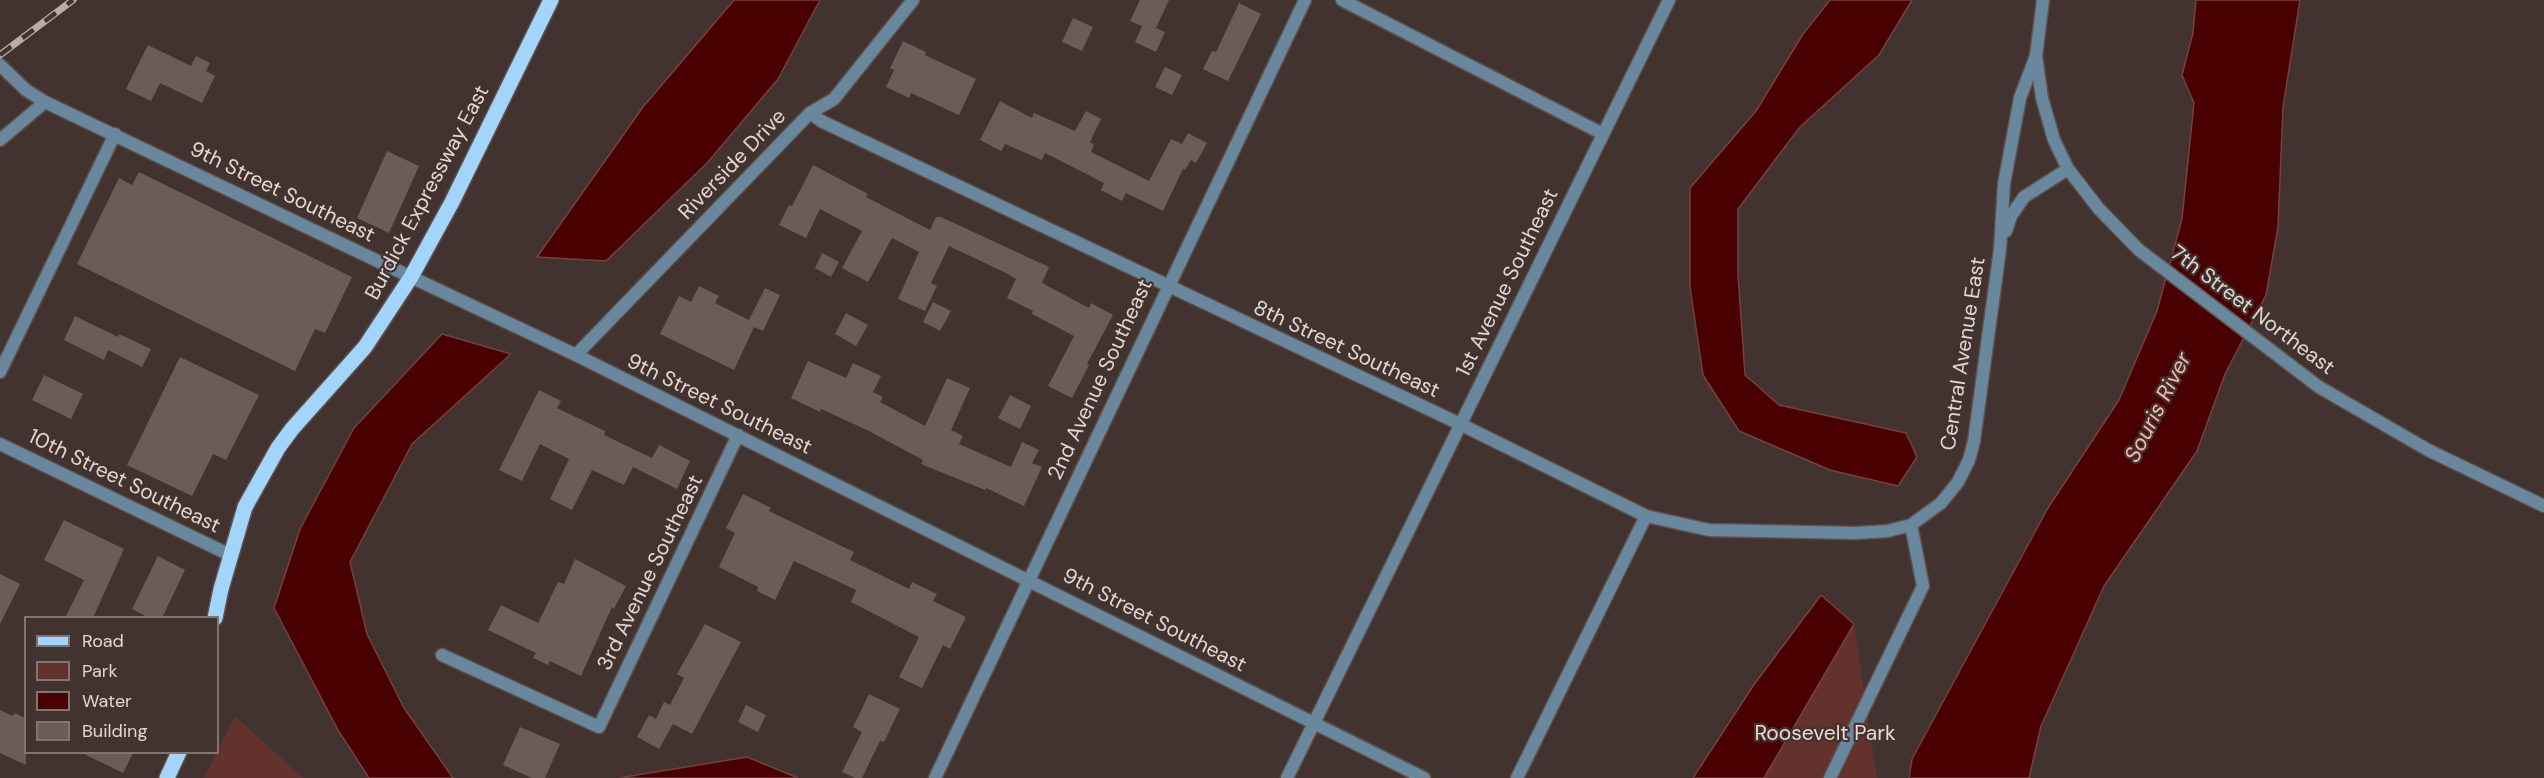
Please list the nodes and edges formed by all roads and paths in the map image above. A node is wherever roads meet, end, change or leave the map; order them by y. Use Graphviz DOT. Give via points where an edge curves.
graph roads {
  1 [pos="551,0"];
  2 [pos="913,0"];
  3 [pos="1305,0"];
  4 [pos="1342,0"];
  5 [pos="1669,0"];
  6 [pos="2043,0"];
  7 [pos="2036,56"];
  8 [pos="0,65"];
  9 [pos="45,102"];
  10 [pos="810,113"];
  11 [pos="115,134"];
  12 [pos="1603,134"];
  13 [pos="0,140"];
  14 [pos="2068,169"];
  15 [pos="2000,249"];
  16 [pos="411,277"];
  17 [pos="1167,287"];
  18 [pos="576,355"];
  19 [pos="0,372"];
  20 [pos="1460,424"];
  21 [pos="738,435"];
  22 [pos="0,444"];
  23 [pos="2544,506"];
  24 [pos="1646,516"];
  25 [pos="1911,525"];
  26 [pos="1888,531"];
  27 [pos="231,555"];
  28 [pos="1028,580"];
  29 [pos="216,616"];
  30 [pos="442,655"];
  31 [pos="1314,723"];
  32 [pos="179,754"];
  33 [pos="167,778"];
  34 [pos="935,778"];
  35 [pos="1287,778"];
  36 [pos="1424,778"];
  37 [pos="1517,778"];
  38 [pos="1830,778"];
  1 -- 16 [label="main road, Burdick Expressway East"];
  2 -- 10 [label="street, Riverside Drive" via="834,99"];
  3 -- 17 [label="street, 2nd Avenue Southeast"];
  4 -- 12 [label="street"];
  5 -- 12 [label="street, 1st Avenue Southeast"];
  6 -- 7 [label="street, Central Avenue East"];
  7 -- 14 [label="street, 7th Street Northeast" via="2042,98 2054,140"];
  7 -- 15 [label="street, Central Avenue East" via="2020,98 2004,184"];
  8 -- 9 [label="street, 9th Street Southeast"];
  9 -- 11 [label="street, 9th Street Southeast"];
  9 -- 13 [label="street"];
  10 -- 17 [label="street, 8th Street Southeast"];
  10 -- 18 [label="street, Riverside Drive"];
  11 -- 16 [label="street, 9th Street Southeast"];
  11 -- 19 [label="street"];
  12 -- 20 [label="street, 1st Avenue Southeast"];
  14 -- 15 [label="street, Central Avenue East" via="2024,196 2011,216"];
  14 -- 23 [label="street, 7th Street Northeast" via="2099,209 2139,250 2319,387 2457,465"];
  15 -- 25 [label="street, Central Avenue East" via="1969,460 1941,503"];
  16 -- 18 [label="street, 9th Street Southeast"];
  16 -- 27 [label="main road, Burdick Expressway East" via="365,347 278,448 245,507"];
  17 -- 20 [label="street, 8th Street Southeast"];
  17 -- 28 [label="street, 2nd Avenue Southeast"];
  18 -- 21 [label="street, 9th Street Southeast"];
  20 -- 24 [label="street, 8th Street Southeast"];
  20 -- 31 [label="street, 1st Avenue Southeast"];
  21 -- 28 [label="street, 9th Street Southeast"];
  21 -- 30 [label="street, 3rd Avenue Southeast" via="599,727"];
  22 -- 27 [label="street, 10th Street Southeast"];
  24 -- 26 [label="street, 8th Street Southeast" via="1709,530"];
  24 -- 37 [label="street"];
  25 -- 26 [label="street, Central Avenue East"];
  25 -- 38 [label="street" via="1923,586"];
  27 -- 29 [label="main road, Burdick Expressway East"];
  28 -- 31 [label="street, 9th Street Southeast"];
  28 -- 34 [label="street, 2nd Avenue Southeast"];
  31 -- 35 [label="street, 1st Avenue Southeast"];
  31 -- 36 [label="street, 9th Street Southeast"];
  32 -- 33 [label="main road"];
}
